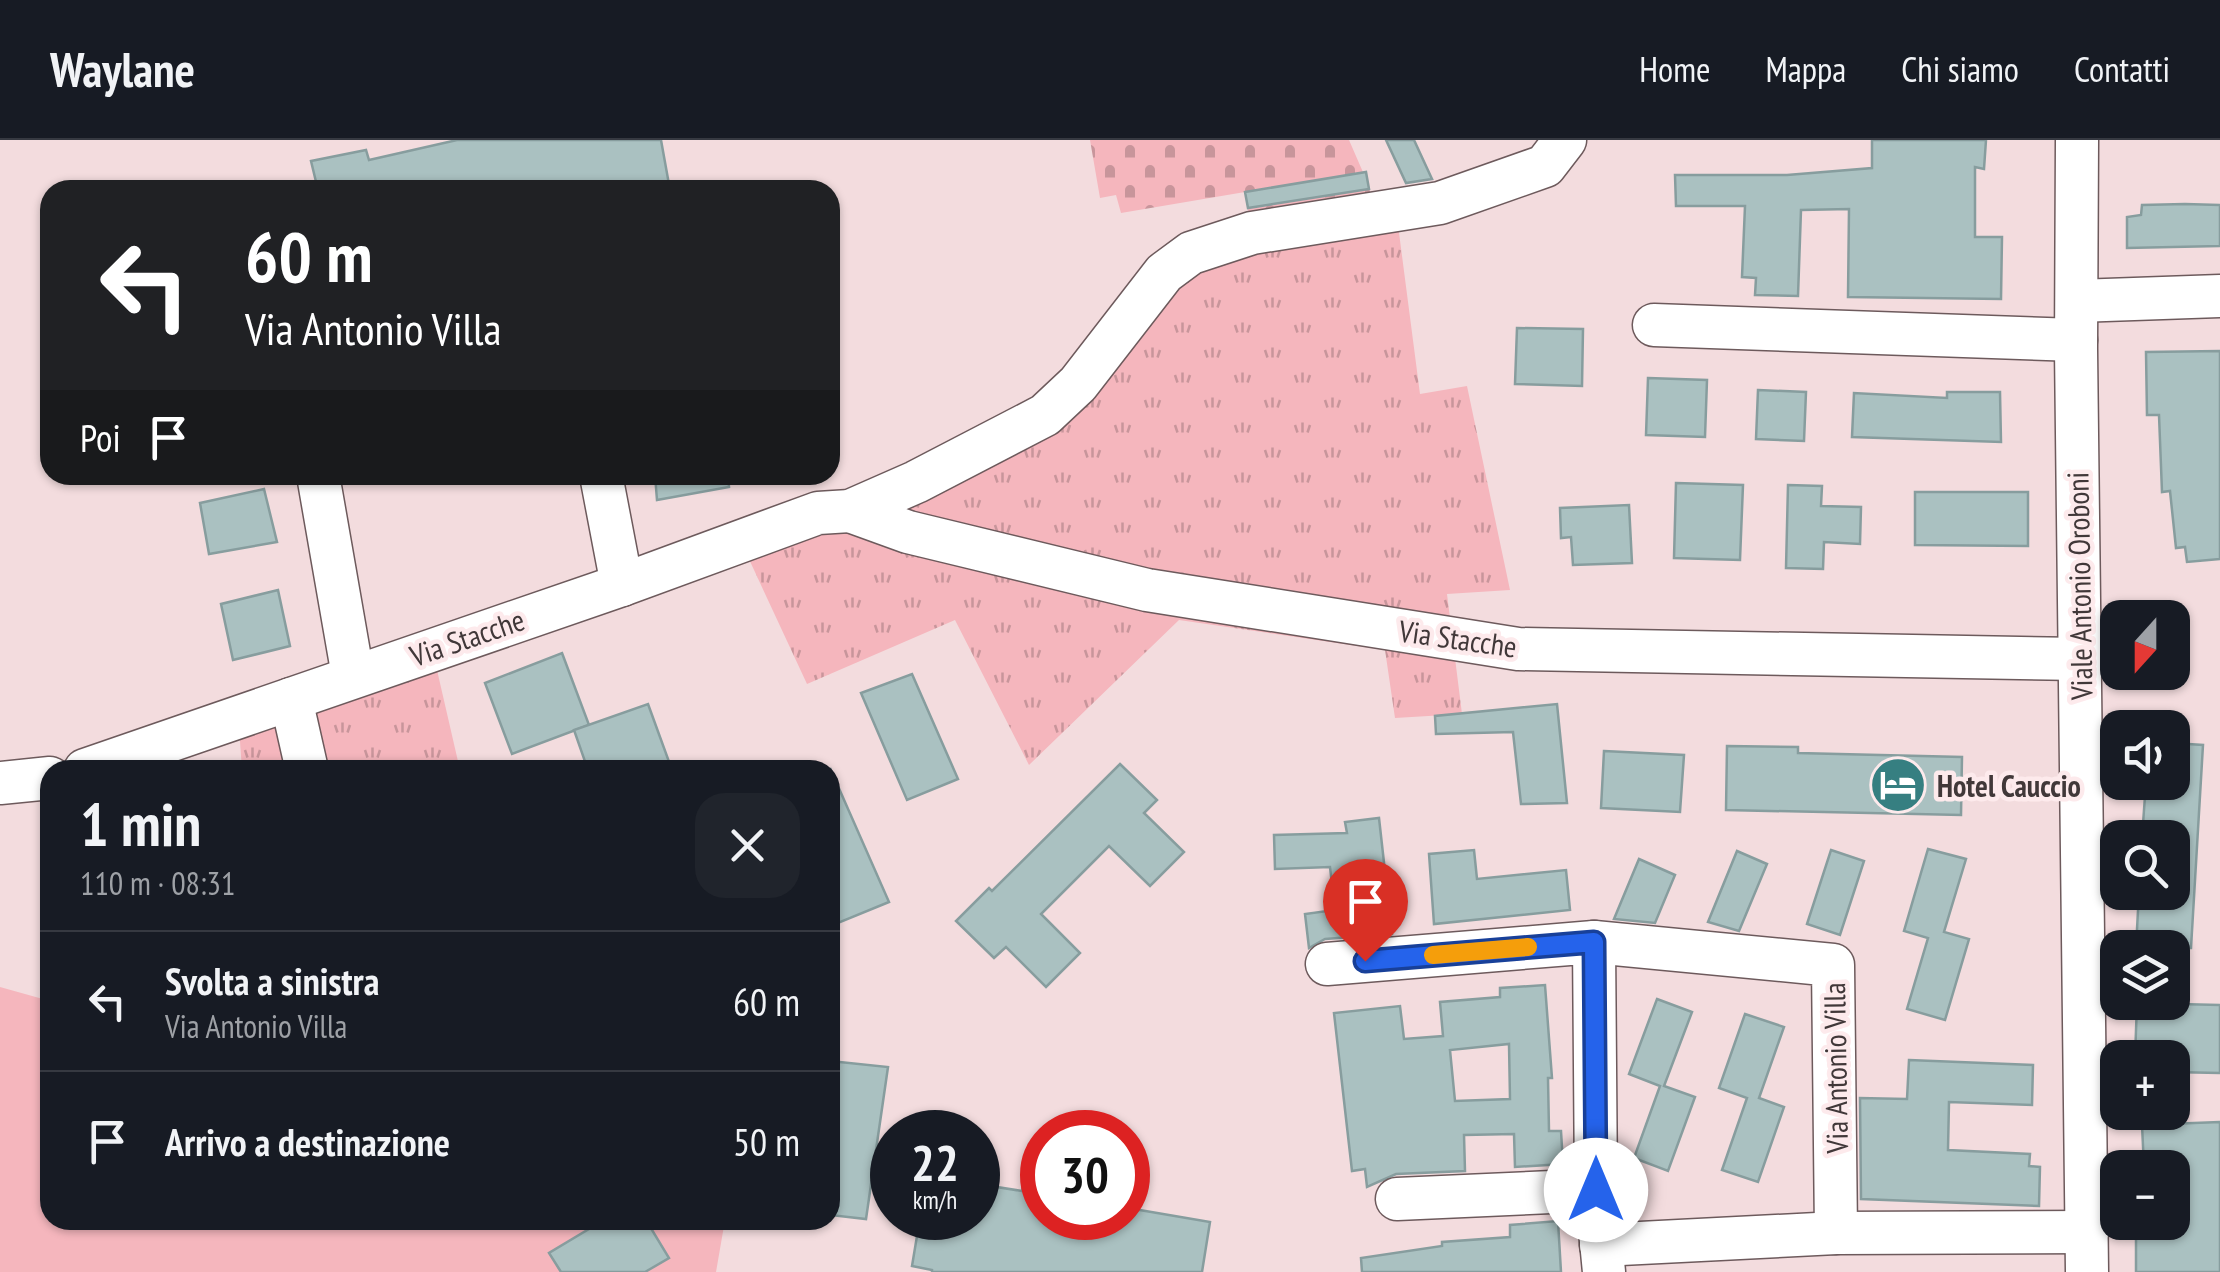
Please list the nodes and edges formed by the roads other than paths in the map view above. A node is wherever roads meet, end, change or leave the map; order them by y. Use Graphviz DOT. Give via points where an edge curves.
graph roads {
  1 [pos="1565,140"];
  2 [pos="2077,140"];
  3 [pos="2220,296"];
  4 [pos="2076,320"];
  5 [pos="1654,325"];
  6 [pos="320,485"];
  7 [pos="603,485"];
  8 [pos="850,511"];
  9 [pos="622,585"];
  10 [pos="2080,659"];
  11 [pos="354,676"];
  12 [pos="290,698"];
  13 [pos="113,760"];
  14 [pos="305,760"];
  15 [pos="40,779"];
  16 [pos="0,783"];
  17 [pos="1594,942"];
  18 [pos="1327,964"];
  19 [pos="1596,1190"];
  20 [pos="1397,1199"];
  21 [pos="1836,1232"];
  22 [pos="2087,1252"];
  23 [pos="1794,1253"];
  24 [pos="1602,1258"];
  1 -- 8 [label="street, Via Stacche" via="1545,166 1440,203 1252,233 1190,254 1164,273 1046,415"];
  2 -- 4 [label="street, Viale Antonio Oroboni"];
  3 -- 4 [label="street"];
  4 -- 5 [label="street"];
  4 -- 10 [label="street, Viale Antonio Oroboni"];
  6 -- 11 [label="street"];
  7 -- 9 [label="street"];
  8 -- 9 [label="street, Via Stacche" via="818,513"];
  8 -- 10 [label="street, Via Stacche" via="908,532 1146,590 1518,649"];
  9 -- 11 [label="street, Via Stacche"];
  10 -- 22 [label="street, Viale Antonio Oroboni"];
  11 -- 12 [label="street, Via Stacche"];
  12 -- 13 [label="street, Via Stacche"];
  12 -- 14 [label="street"];
  15 -- 16 [label="street"];
  17 -- 18 [label="street, Via Antonio Villa"];
  17 -- 19 [label="street"];
  17 -- 21 [label="street, Via Antonio Villa" via="1834,965"];
  19 -- 20 [label="street"];
  19 -- 24 [label="street"];
  21 -- 22 [label="street"];
  21 -- 23 [label="street"];
  23 -- 24 [label="street"];
}
